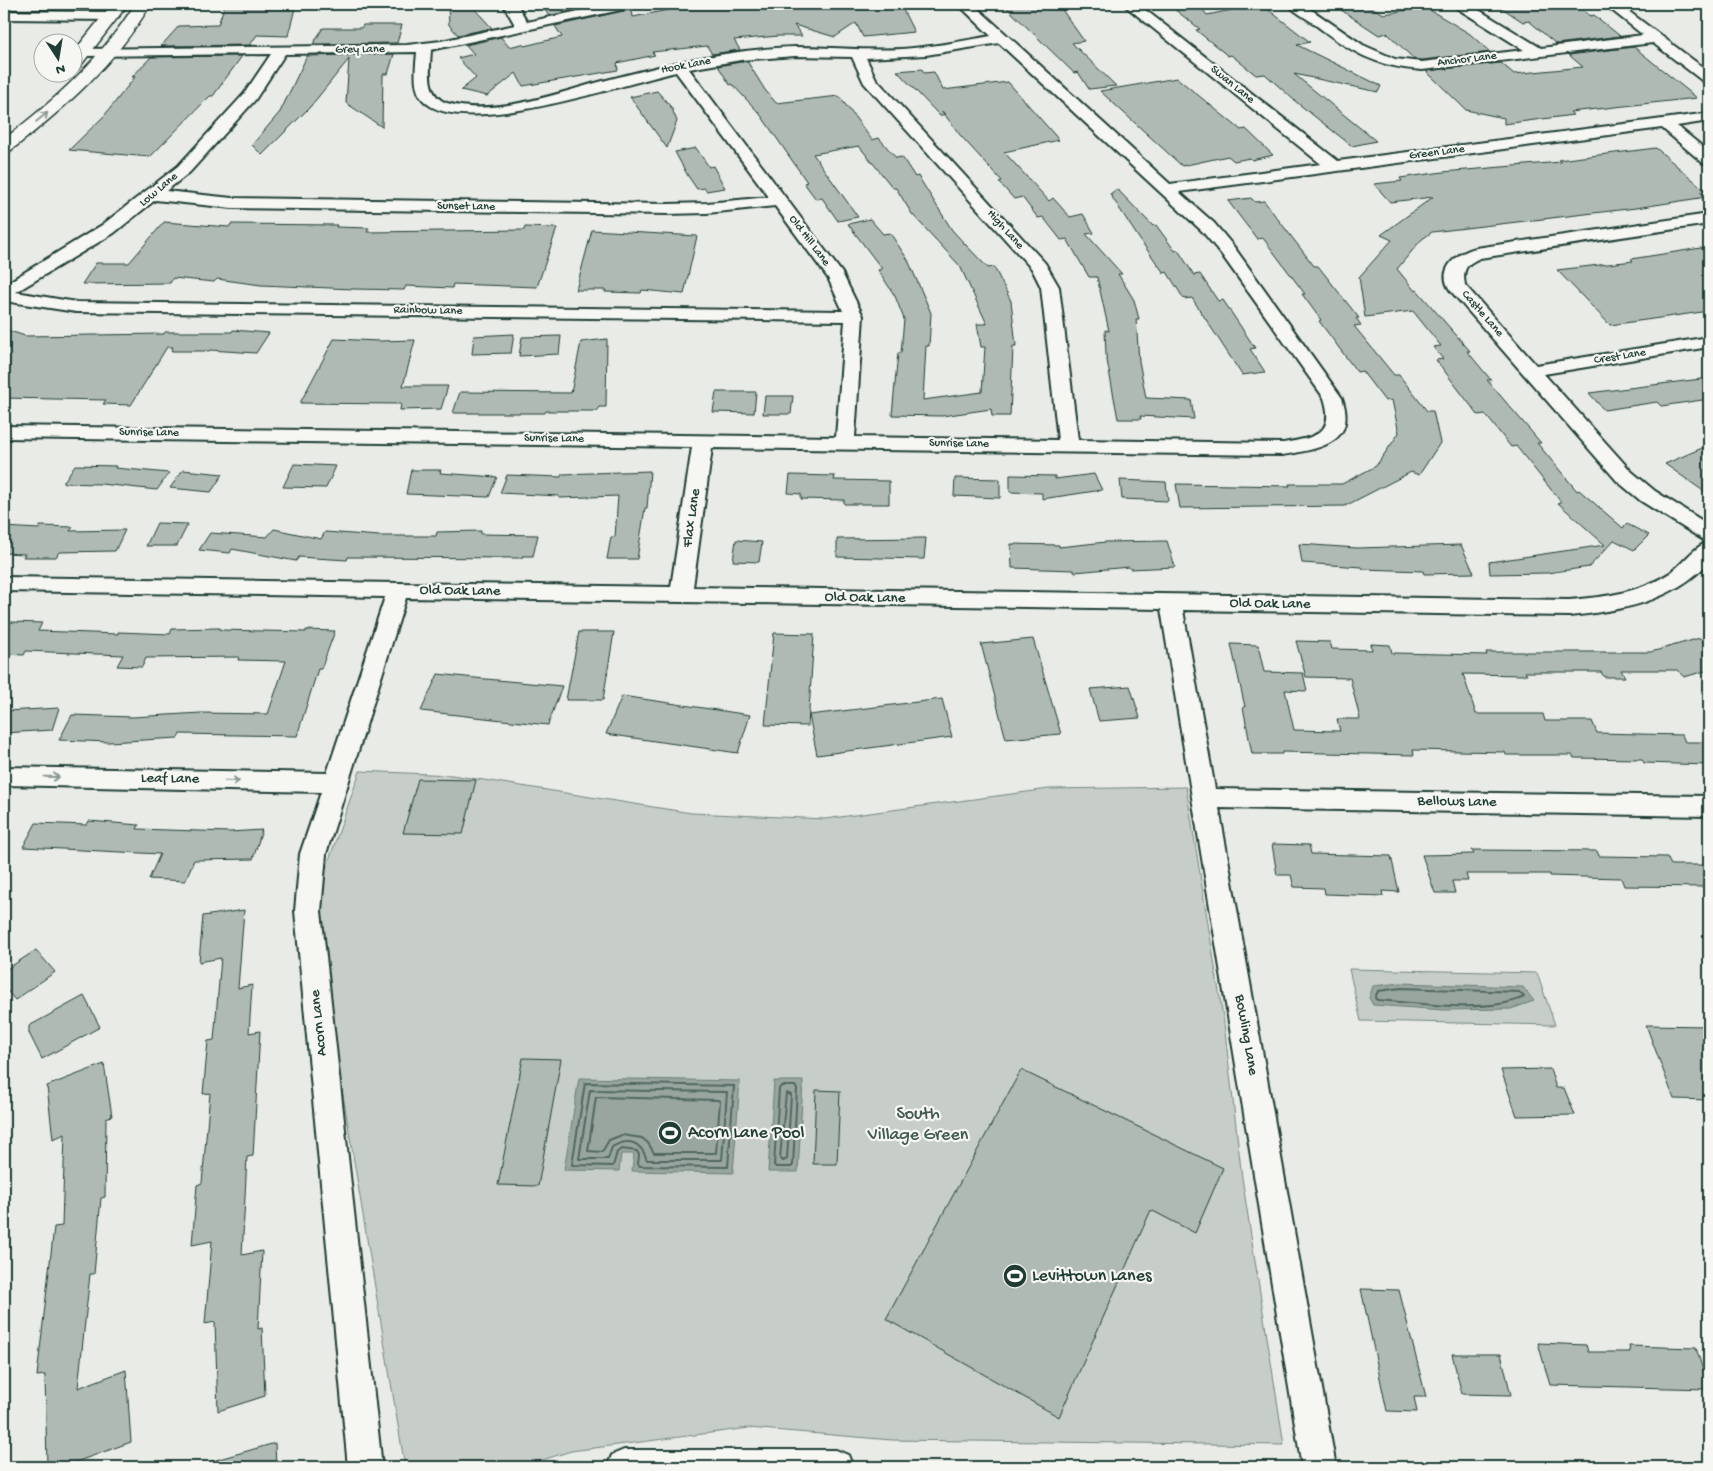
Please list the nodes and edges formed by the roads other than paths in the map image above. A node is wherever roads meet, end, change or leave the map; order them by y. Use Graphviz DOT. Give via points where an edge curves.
graph roads {
  1 [pos="143,4"];
  2 [pos="510,4"];
  3 [pos="630,4"];
  4 [pos="965,4"];
  5 [pos="1130,4"];
  6 [pos="1295,4"];
  7 [pos="1460,4"];
  8 [pos="1611,4"];
  9 [pos="116,10"];
  10 [pos="4,15"];
  11 [pos="523,27"];
  12 [pos="1001,38"];
  13 [pos="1656,38"];
  14 [pos="424,47"];
  15 [pos="280,51"];
  16 [pos="84,52"];
  17 [pos="109,52"];
  18 [pos="857,52"];
  19 [pos="1538,52"];
  20 [pos="680,68"];
  21 [pos="1709,79"];
  22 [pos="1709,117"];
  23 [pos="1665,123"];
  24 [pos="4,147"];
  25 [pos="1709,160"];
  26 [pos="1334,166"];
  27 [pos="1166,189"];
  28 [pos="153,195"];
  29 [pos="779,201"];
  30 [pos="1709,219"];
  31 [pos="4,292"];
  32 [pos="4,296"];
  33 [pos="854,316"];
  34 [pos="1709,342"];
  35 [pos="1531,371"];
  36 [pos="4,432"];
  37 [pos="703,441"];
  38 [pos="845,442"];
  39 [pos="1069,446"];
  40 [pos="1709,534"];
  41 [pos="1709,549"];
  42 [pos="4,584"];
  43 [pos="398,590"];
  44 [pos="681,595"];
  45 [pos="1171,602"];
  46 [pos="4,776"];
  47 [pos="336,783"];
  48 [pos="1205,798"];
  49 [pos="1709,806"];
  50 [pos="365,1467"];
  51 [pos="624,1467"];
  52 [pos="836,1467"];
  53 [pos="1319,1467"];
  1 -- 17 [label="main road"];
  2 -- 11 [label="street"];
  3 -- 11 [label="street, Grey Lane"];
  4 -- 12 [label="street, Sunrise Lane"];
  5 -- 26 [label="street, Swan Lane"];
  6 -- 19 [label="street, Anchor Lane" via="1361,50 1393,63 1422,66"];
  7 -- 19 [label="street"];
  8 -- 13 [label="street"];
  9 -- 10 [label="street"];
  9 -- 16 [label="main road"];
  11 -- 14 [label="street, Grey Lane"];
  12 -- 18 [label="street, Hook Lane" via="929,51"];
  12 -- 27 [label="street, Sunrise Lane"];
  13 -- 19 [label="street, Anchor Lane"];
  13 -- 21 [label="street"];
  14 -- 15 [label="street, Grey Lane"];
  14 -- 20 [label="street, Hook Lane" via="427,96 441,106 468,112 513,108"];
  15 -- 17 [label="street, Grey Lane"];
  15 -- 28 [label="street, Low Lane" via="239,110 184,169"];
  16 -- 17 [label="street, Grey Lane"];
  24 -- 17 [label="main road, one-way" via="66,97"];
  18 -- 20 [label="street, Hook Lane" via="779,52"];
  18 -- 39 [label="street, High Lane" via="869,80 1039,267 1046,280 1052,300"];
  20 -- 29 [label="street, Old Hill Lane"];
  22 -- 23 [label="street, Green Lane"];
  23 -- 25 [label="street"];
  23 -- 26 [label="street, Green Lane"];
  26 -- 27 [label="street, Green Lane"];
  27 -- 39 [label="street, Sunrise Lane" via="1208,227 1228,251 1333,398 1339,410 1339,420 1334,430 1322,439 1283,449"];
  28 -- 29 [label="street, Sunset Lane" via="232,204 628,209 707,208"];
  28 -- 31 [label="street, Low Lane" via="108,229"];
  29 -- 33 [label="street, Old Hill Lane" via="836,277"];
  30 -- 35 [label="street, Castle Lane" via="1495,250 1465,258 1455,268 1456,286"];
  32 -- 33 [label="street, Rainbow Lane" via="76,307"];
  33 -- 38 [label="street, Old Hill Lane"];
  34 -- 35 [label="street, Crest Lane"];
  35 -- 40 [label="street, Castle Lane" via="1624,476 1648,496"];
  36 -- 37 [label="street, Sunrise Lane"];
  37 -- 38 [label="street, Sunrise Lane"];
  37 -- 44 [label="street, Flax Lane"];
  38 -- 39 [label="street, Sunrise Lane"];
  41 -- 45 [label="street, Old Oak Lane" via="1696,565 1673,583 1639,597 1596,606"];
  42 -- 43 [label="street, Old Oak Lane"];
  43 -- 44 [label="street, Old Oak Lane"];
  43 -- 47 [label="street, Acorn Lane"];
  44 -- 45 [label="street, Old Oak Lane"];
  45 -- 48 [label="street, Bowling Lane"];
  46 -- 47 [label="street, Leaf Lane, one-way"];
  47 -- 50 [label="street, Acorn Lane" via="313,854 308,911"];
  48 -- 49 [label="street, Bellows Lane"];
  48 -- 53 [label="street, Bowling Lane"];
  51 -- 52 [label="street"];
}
